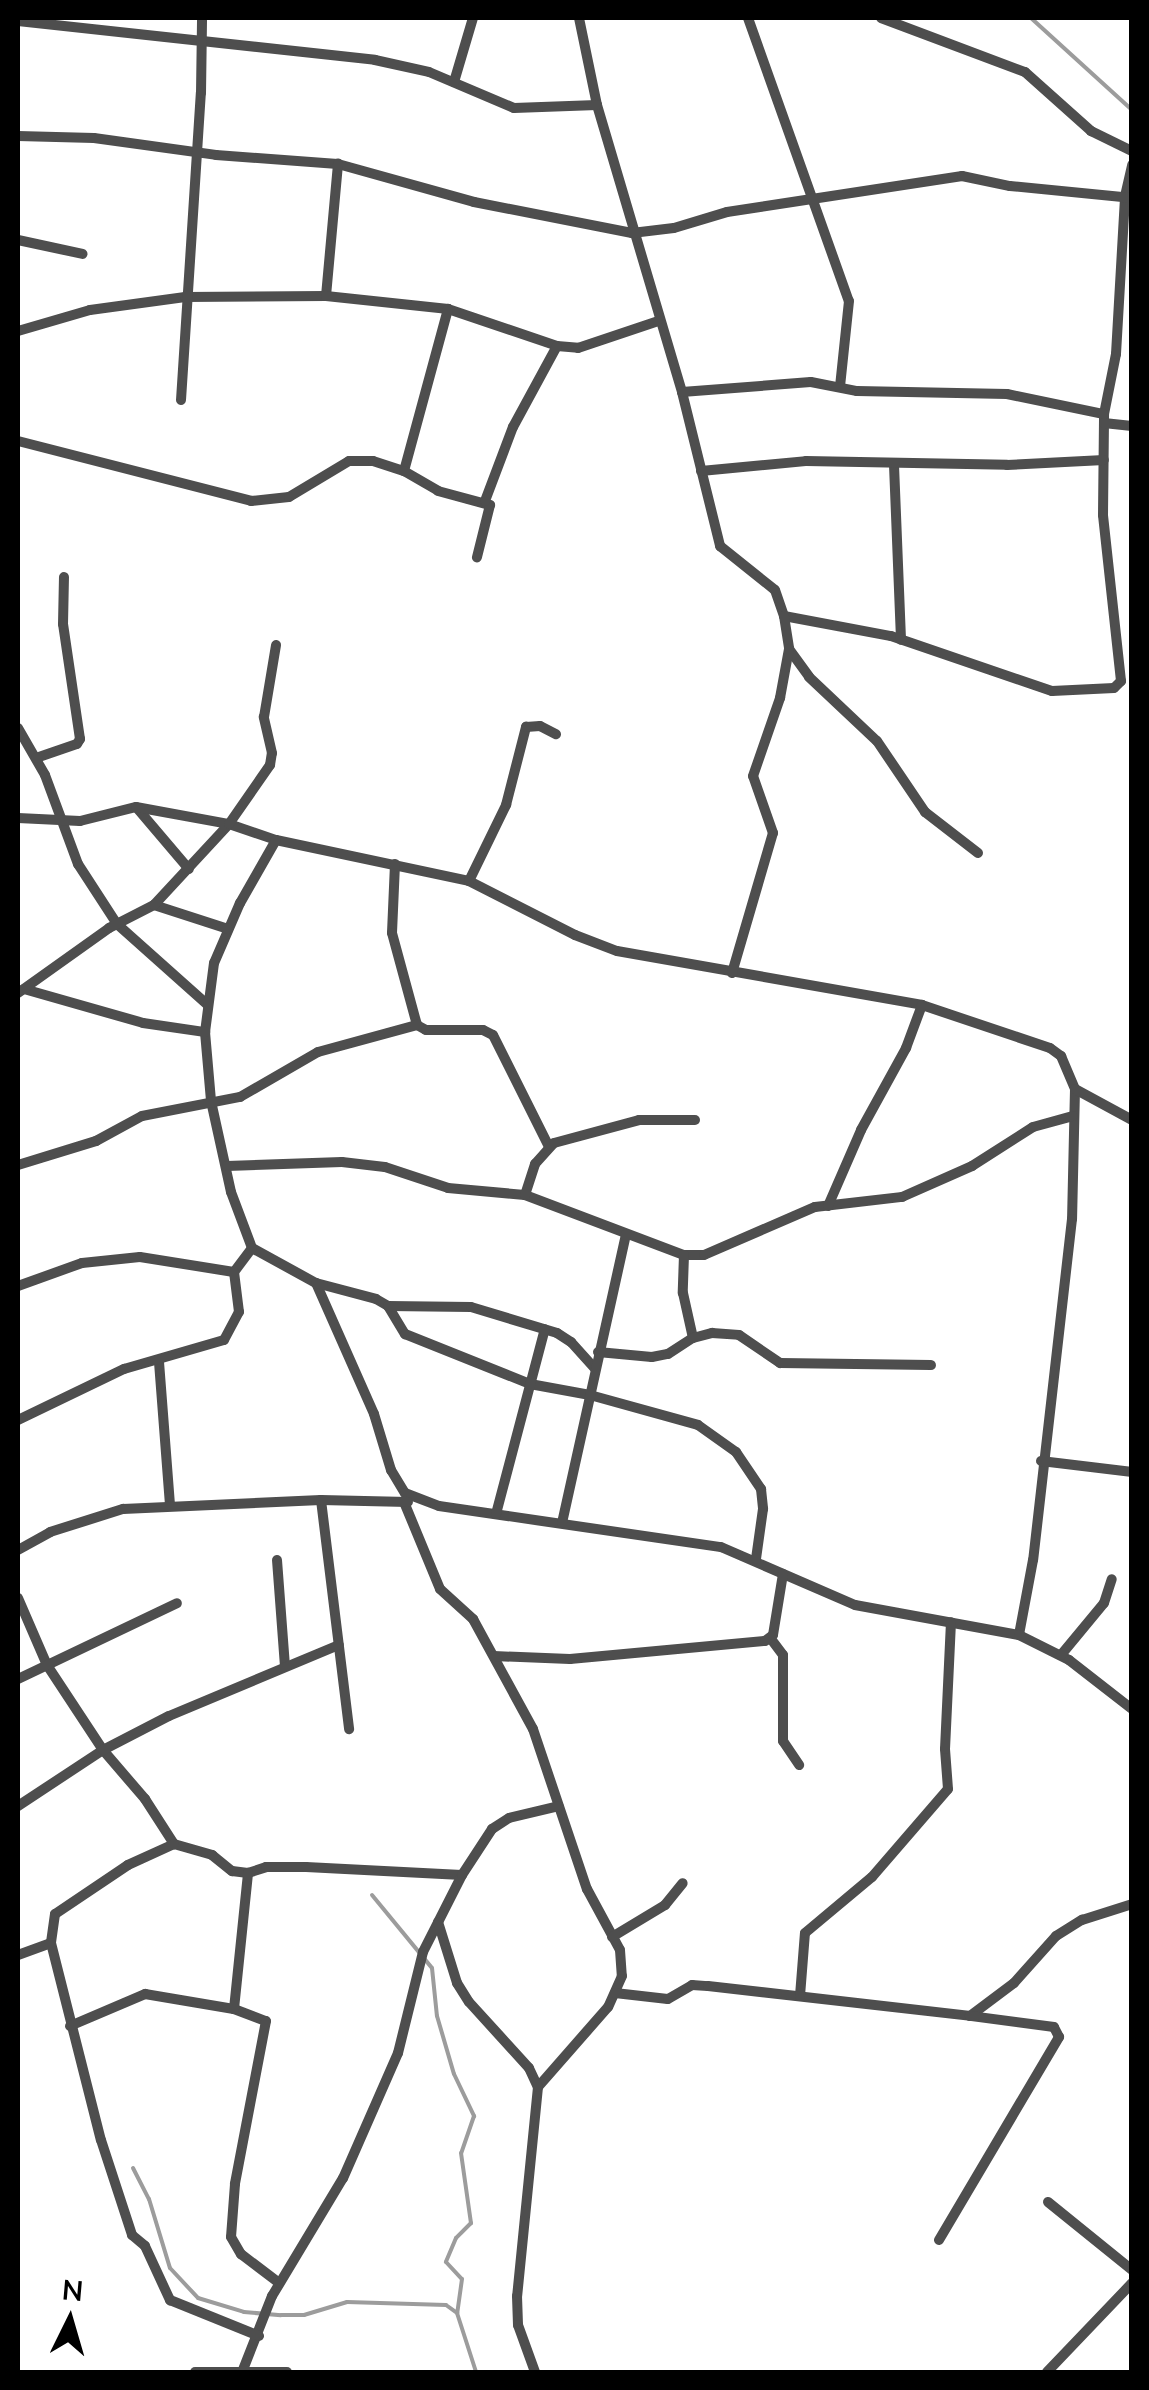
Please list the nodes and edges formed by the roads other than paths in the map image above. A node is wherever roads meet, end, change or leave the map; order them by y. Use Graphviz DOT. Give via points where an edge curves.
graph roads {
  1 [pos="202,18"];
  2 [pos="473,18"];
  3 [pos="579,18"];
  4 [pos="748,18"];
  5 [pos="881,18"];
  6 [pos="18,21"];
  7 [pos="201,40"];
  8 [pos="454,82"];
  9 [pos="597,105"];
  10 [pos="18,136"];
  11 [pos="196,151"];
  12 [pos="1132,151"];
  13 [pos="338,164"];
  14 [pos="1132,166"];
  15 [pos="1128,197"];
  16 [pos="811,200"];
  17 [pos="632,233"];
  18 [pos="18,240"];
  19 [pos="83,254"];
  20 [pos="326,296"];
  21 [pos="185,297"];
  22 [pos="448,309"];
  23 [pos="658,321"];
  24 [pos="18,331"];
  25 [pos="558,346"];
  26 [pos="840,386"];
  27 [pos="682,392"];
  28 [pos="181,400"];
  29 [pos="1104,418"];
  30 [pos="1132,426"];
  31 [pos="18,440"];
  32 [pos="1104,460"];
  33 [pos="894,465"];
  34 [pos="404,471"];
  35 [pos="701,471"];
  36 [pos="484,501"];
  37 [pos="477,557"];
  38 [pos="64,577"];
  39 [pos="784,616"];
  40 [pos="901,640"];
  41 [pos="276,645"];
  42 [pos="789,649"];
  43 [pos="18,728"];
  44 [pos="556,734"];
  45 [pos="36,758"];
  46 [pos="136,807"];
  47 [pos="18,818"];
  48 [pos="62,822"];
  49 [pos="228,824"];
  50 [pos="276,840"];
  51 [pos="978,853"];
  52 [pos="395,864"];
  53 [pos="189,869"];
  54 [pos="468,882"];
  55 [pos="154,905"];
  56 [pos="117,924"];
  57 [pos="228,929"];
  58 [pos="732,972"];
  59 [pos="21,991"];
  60 [pos="922,1005"];
  61 [pos="208,1006"];
  62 [pos="418,1025"];
  63 [pos="205,1032"];
  64 [pos="1075,1089"];
  65 [pos="211,1101"];
  66 [pos="1073,1116"];
  67 [pos="694,1120"];
  68 [pos="1132,1120"];
  69 [pos="548,1147"];
  70 [pos="18,1165"];
  71 [pos="227,1166"];
  72 [pos="525,1195"];
  73 [pos="828,1206"];
  74 [pos="626,1234"];
  75 [pos="252,1248"];
  76 [pos="684,1255"];
  77 [pos="234,1272"];
  78 [pos="316,1283"];
  79 [pos="18,1286"];
  80 [pos="388,1306"];
  81 [pos="544,1329"];
  82 [pos="693,1338"];
  83 [pos="598,1352"];
  84 [pos="159,1362"];
  85 [pos="931,1365"];
  86 [pos="595,1368"];
  87 [pos="530,1384"];
  88 [pos="590,1395"];
  89 [pos="18,1420"];
  90 [pos="1041,1461"];
  91 [pos="1132,1472"];
  92 [pos="321,1500"];
  93 [pos="416,1501"];
  94 [pos="404,1502"];
  95 [pos="170,1504"];
  96 [pos="496,1514"];
  97 [pos="562,1523"];
  98 [pos="18,1550"];
  99 [pos="756,1559"];
  100 [pos="276,1560"];
  101 [pos="783,1574"];
  102 [pos="1112,1578"];
  103 [pos="18,1598"];
  104 [pos="177,1603"];
  105 [pos="951,1622"];
  106 [pos="1020,1635"];
  107 [pos="771,1639"];
  108 [pos="339,1645"];
  109 [pos="1061,1655"];
  110 [pos="494,1656"];
  111 [pos="47,1665"];
  112 [pos="285,1666"];
  113 [pos="18,1680"];
  114 [pos="1132,1710"];
  115 [pos="349,1729"];
  116 [pos="103,1750"];
  117 [pos="799,1765"];
  118 [pos="18,1806"];
  119 [pos="559,1806"];
  120 [pos="174,1844"];
  121 [pos="248,1872"];
  122 [pos="462,1875"];
  123 [pos="683,1883"];
  124 [pos="1132,1904"];
  125 [pos="438,1922"];
  126 [pos="612,1937"];
  127 [pos="51,1943"];
  128 [pos="18,1955"];
  129 [pos="616,1992"];
  130 [pos="800,1996"];
  131 [pos="234,2009"];
  132 [pos="970,2016"];
  133 [pos="70,2026"];
  134 [pos="538,2087"];
  135 [pos="1048,2202"];
  136 [pos="938,2240"];
  137 [pos="1132,2270"];
  138 [pos="279,2283"];
  139 [pos="1130,2287"];
  140 [pos="259,2336"];
  141 [pos="243,2371"];
  142 [pos="195,2372"];
  143 [pos="287,2372"];
  144 [pos="535,2372"];
  145 [pos="1048,2372"];
  1 -- 7 [label="street"];
  2 -- 8 [label="street"];
  3 -- 9 [label="street"];
  4 -- 16 [label="street"];
  5 -- 12 [label="street" via="1025,72 1091,130"];
  6 -- 7 [label="street"];
  7 -- 8 [label="street" via="375,60"];
  7 -- 11 [label="street"];
  8 -- 9 [label="street" via="514,108"];
  9 -- 17 [label="street"];
  10 -- 11 [label="street"];
  11 -- 13 [label="street"];
  11 -- 21 [label="street"];
  13 -- 17 [label="street" via="474,202"];
  13 -- 20 [label="street"];
  14 -- 15 [label="street"];
  15 -- 16 [label="street" via="962,176"];
  15 -- 29 [label="street" via="1116,354"];
  16 -- 17 [label="street"];
  16 -- 26 [label="street" via="849,301"];
  17 -- 23 [label="street"];
  18 -- 19 [label="street"];
  20 -- 21 [label="street"];
  20 -- 22 [label="street"];
  21 -- 24 [label="street" via="90,310"];
  21 -- 28 [label="street"];
  22 -- 25 [label="street"];
  22 -- 34 [label="street"];
  23 -- 25 [label="street" via="578,348"];
  23 -- 27 [label="street"];
  25 -- 36 [label="street"];
  26 -- 27 [label="street" via="749,384"];
  26 -- 29 [label="street" via="1007,394"];
  27 -- 35 [label="street"];
  29 -- 30 [label="street"];
  29 -- 32 [label="street"];
  31 -- 34 [label="street" via="252,501 289,496 349,462"];
  32 -- 33 [label="street"];
  32 -- 40 [label="street" via="1118,685 1052,691"];
  33 -- 35 [label="street" via="806,461"];
  33 -- 40 [label="street"];
  34 -- 36 [label="street" via="438,491"];
  35 -- 39 [label="street" via="720,546 776,590"];
  36 -- 37 [label="street" via="490,505"];
  38 -- 45 [label="street" via="63,624 80,739"];
  39 -- 40 [label="street"];
  39 -- 42 [label="street"];
  41 -- 49 [label="street" via="264,717 270,765"];
  42 -- 51 [label="street" via="893,760 925,812"];
  42 -- 58 [label="street" via="753,776 772,834"];
  43 -- 45 [label="street"];
  44 -- 54 [label="street" via="526,726 506,806"];
  45 -- 48 [label="street"];
  46 -- 48 [label="street"];
  46 -- 49 [label="street"];
  46 -- 53 [label="street"];
  47 -- 48 [label="street"];
  48 -- 56 [label="street" via="78,864"];
  49 -- 50 [label="street"];
  49 -- 53 [label="street"];
  50 -- 52 [label="street"];
  50 -- 57 [label="street"];
  52 -- 54 [label="street"];
  52 -- 62 [label="street" via="392,933"];
  53 -- 55 [label="street"];
  54 -- 58 [label="street" via="618,951"];
  55 -- 56 [label="street"];
  55 -- 57 [label="street"];
  56 -- 59 [label="street"];
  56 -- 61 [label="street"];
  57 -- 61 [label="street" via="214,963"];
  58 -- 60 [label="street"];
  59 -- 63 [label="street"];
  60 -- 64 [label="street" via="1050,1048 1068,1066"];
  60 -- 73 [label="street"];
  61 -- 63 [label="street"];
  62 -- 65 [label="street" via="318,1052 260,1089"];
  62 -- 69 [label="street" via="494,1035"];
  63 -- 65 [label="street"];
  64 -- 66 [label="street"];
  64 -- 68 [label="street"];
  65 -- 70 [label="street" via="142,1116 96,1141"];
  65 -- 71 [label="street"];
  66 -- 73 [label="street" via="1033,1127 972,1166 902,1197"];
  66 -- 90 [label="street" via="1065,1308"];
  67 -- 69 [label="street" via="640,1120"];
  69 -- 72 [label="street"];
  71 -- 72 [label="street" via="364,1164 448,1188"];
  71 -- 75 [label="street"];
  72 -- 74 [label="street"];
  73 -- 76 [label="street" via="805,1210 720,1251"];
  74 -- 76 [label="street"];
  74 -- 83 [label="street"];
  75 -- 77 [label="street"];
  75 -- 78 [label="street"];
  76 -- 82 [label="street" via="683,1293"];
  77 -- 79 [label="street" via="140,1257 82,1263"];
  77 -- 84 [label="street" via="239,1312 224,1340"];
  78 -- 80 [label="street"];
  78 -- 93 [label="street" via="374,1414 391,1470"];
  80 -- 81 [label="street" via="471,1307"];
  80 -- 87 [label="street" via="405,1334"];
  81 -- 86 [label="street" via="571,1342"];
  81 -- 87 [label="street"];
  82 -- 83 [label="street" via="652,1357"];
  82 -- 85 [label="street" via="739,1335 780,1363"];
  83 -- 86 [label="street"];
  84 -- 89 [label="street" via="124,1369"];
  84 -- 95 [label="street"];
  86 -- 88 [label="street"];
  87 -- 88 [label="street"];
  87 -- 96 [label="street"];
  88 -- 97 [label="street"];
  88 -- 99 [label="street" via="681,1418 736,1452 761,1489"];
  90 -- 91 [label="street"];
  90 -- 106 [label="street"];
  92 -- 94 [label="street"];
  92 -- 95 [label="street"];
  92 -- 108 [label="street"];
  93 -- 94 [label="street"];
  93 -- 96 [label="street"];
  94 -- 110 [label="street" via="440,1589 473,1619"];
  95 -- 98 [label="street" via="85,1520"];
  96 -- 97 [label="street"];
  97 -- 99 [label="street" via="692,1540"];
  99 -- 101 [label="street"];
  100 -- 112 [label="street"];
  101 -- 105 [label="street" via="855,1605"];
  101 -- 107 [label="street"];
  102 -- 109 [label="street" via="1104,1603"];
  103 -- 111 [label="street"];
  104 -- 111 [label="street"];
  105 -- 106 [label="street"];
  105 -- 130 [label="street" via="948,1790 872,1876 805,1933"];
  106 -- 109 [label="street"];
  107 -- 110 [label="street" via="570,1658"];
  107 -- 117 [label="street" via="783,1655 784,1740"];
  108 -- 112 [label="street"];
  108 -- 115 [label="street"];
  109 -- 114 [label="street"];
  110 -- 119 [label="street" via="533,1730"];
  111 -- 113 [label="street"];
  111 -- 116 [label="street"];
  112 -- 116 [label="street"];
  116 -- 118 [label="street"];
  116 -- 120 [label="street"];
  119 -- 122 [label="street" via="492,1829"];
  119 -- 126 [label="street" via="587,1889"];
  120 -- 121 [label="street"];
  120 -- 127 [label="street" via="128,1865 55,1914"];
  121 -- 122 [label="street" via="286,1867"];
  121 -- 131 [label="street"];
  122 -- 125 [label="street"];
  123 -- 126 [label="street" via="664,1904"];
  124 -- 132 [label="street" via="1056,1936 1014,1983"];
  125 -- 134 [label="street" via="469,2002"];
  125 -- 138 [label="street" via="423,1952 398,2053 343,2178"];
  126 -- 129 [label="street" via="622,1976"];
  127 -- 128 [label="street"];
  127 -- 133 [label="street"];
  129 -- 130 [label="street" via="668,1999 692,1985"];
  129 -- 134 [label="street"];
  130 -- 132 [label="street"];
  131 -- 133 [label="street" via="138,1995"];
  131 -- 138 [label="street" via="266,2022 234,2184 231,2237 240,2254"];
  132 -- 136 [label="street" via="1054,2027 1059,2037"];
  133 -- 140 [label="street" via="124,2219 154,2263 164,2292"];
  134 -- 144 [label="street" via="517,2296 518,2325"];
  135 -- 137 [label="street"];
  138 -- 140 [label="street"];
  139 -- 145 [label="street"];
  140 -- 141 [label="street"];
  141 -- 142 [label="street"];
  141 -- 143 [label="street"];
}
